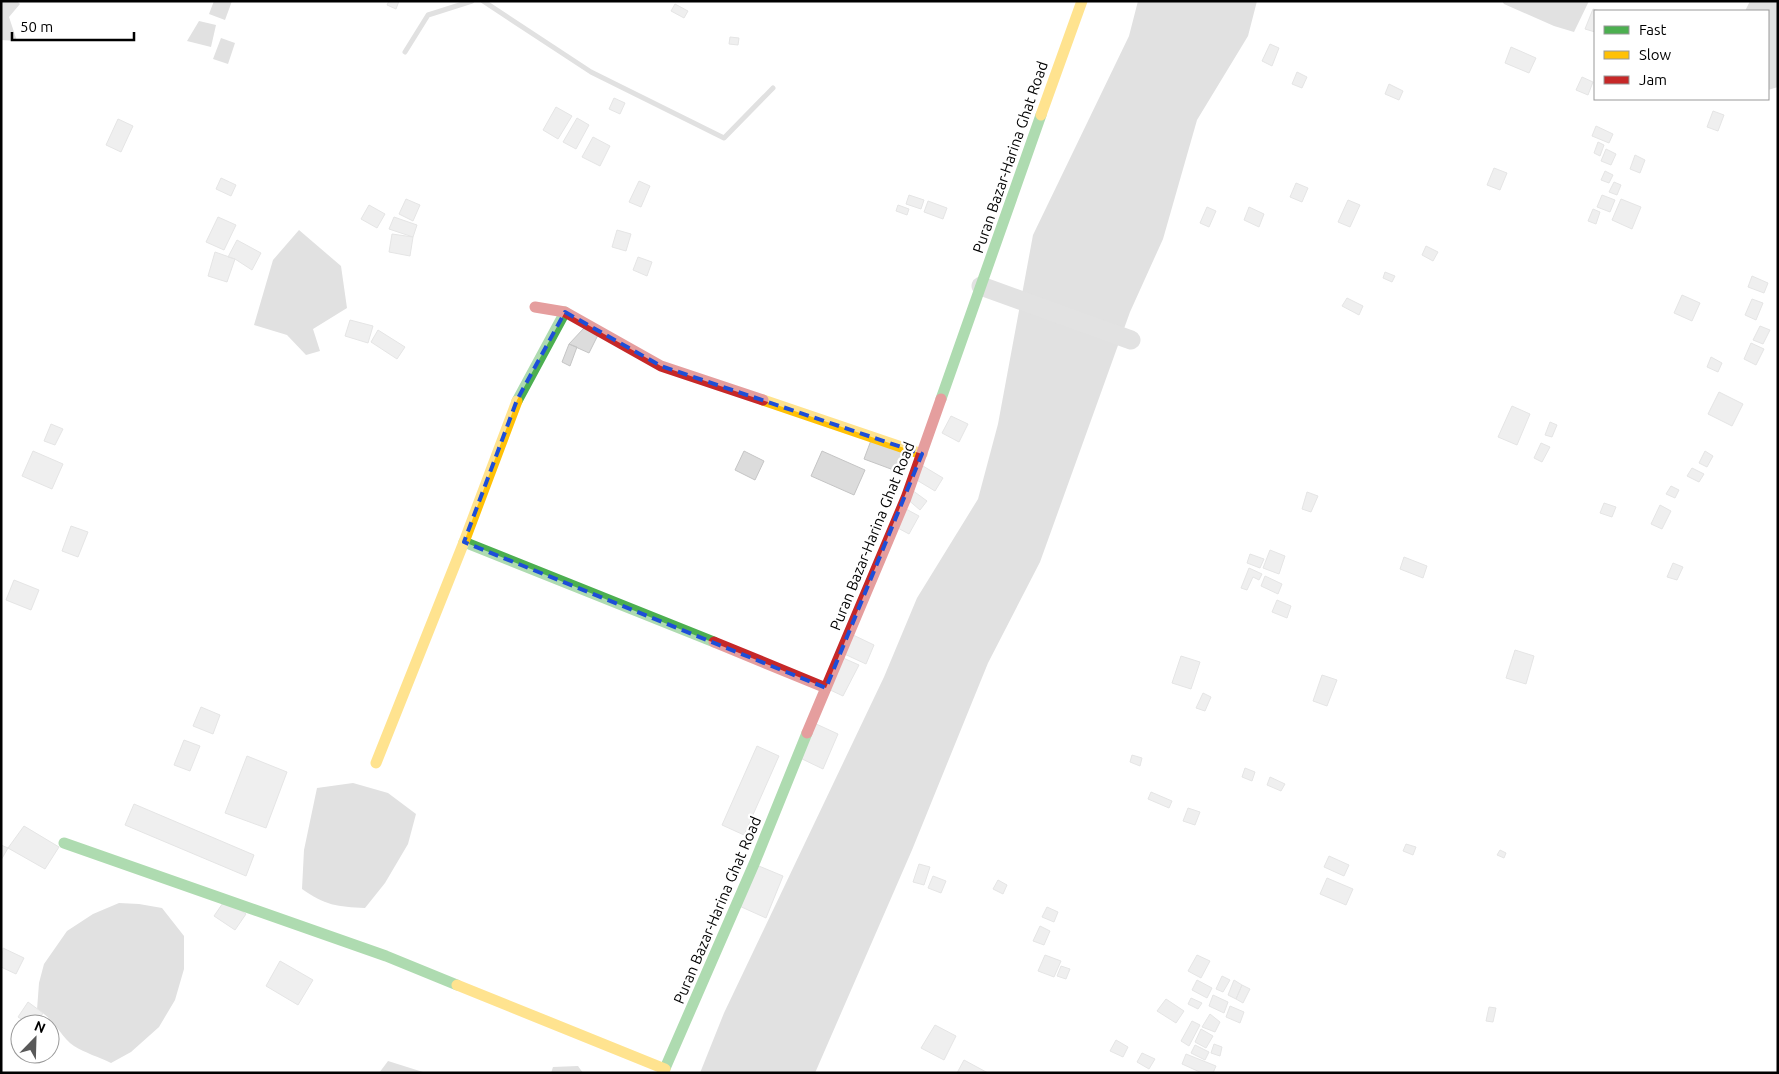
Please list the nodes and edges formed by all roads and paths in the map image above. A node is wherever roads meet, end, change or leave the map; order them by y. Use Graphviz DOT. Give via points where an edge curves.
graph roads {
  1 [pos="1082,1"];
  2 [pos="981,286"];
  3 [pos="535,307"];
  4 [pos="564,312"];
  5 [pos="1132,340"];
  6 [pos="922,454"];
  7 [pos="464,542"];
  8 [pos="826,688"];
  9 [pos="376,763"];
  10 [pos="64,843"];
  11 [pos="664,1071"];
  1 -- 2 [label="street, Puran Bazar-Harina Ghat Road"];
  2 -- 5 [label="street"];
  2 -- 6 [label="street, Puran Bazar-Harina Ghat Road"];
  3 -- 4 [label="street"];
  4 -- 6 [label="street" via="661,366"];
  4 -- 7 [label="street" via="517,400"];
  6 -- 8 [label="street, Puran Bazar-Harina Ghat Road"];
  7 -- 8 [label="street"];
  7 -- 9 [label="street"];
  8 -- 11 [label="street, Puran Bazar-Harina Ghat Road"];
  10 -- 11 [label="street" via="386,956"];
}
